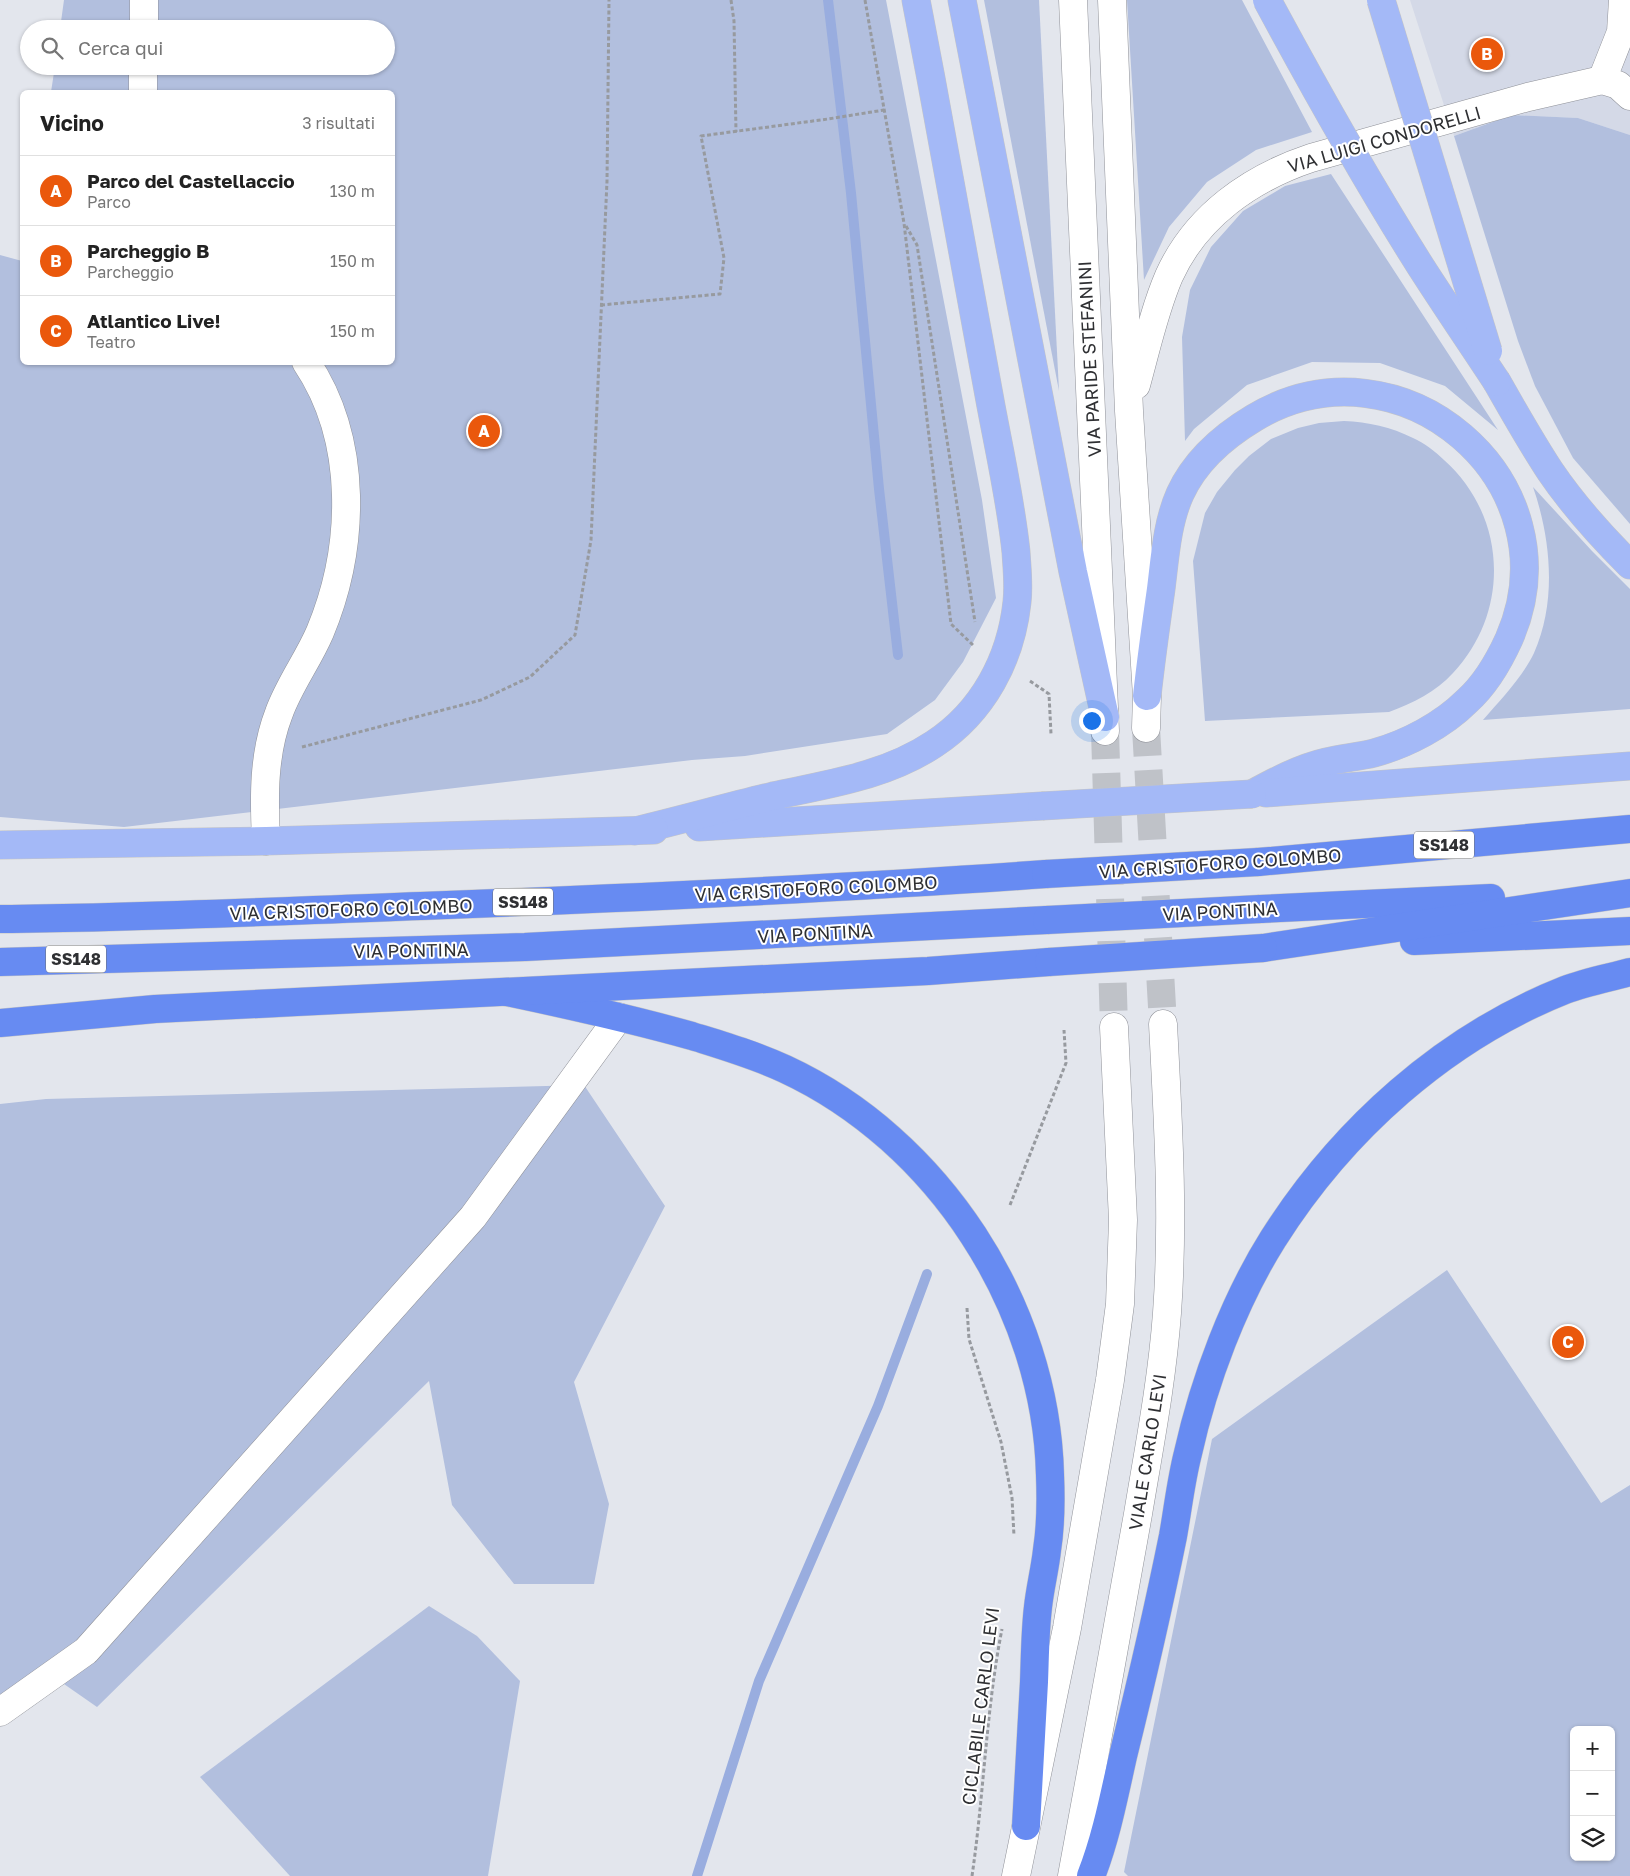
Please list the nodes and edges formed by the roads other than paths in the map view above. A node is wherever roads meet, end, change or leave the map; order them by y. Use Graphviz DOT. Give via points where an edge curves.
graph roads {
  1 [pos="144,0"];
  2 [pos="916,0"];
  3 [pos="962,0"];
  4 [pos="1073,0"];
  5 [pos="1112,0"];
  6 [pos="1267,0"];
  7 [pos="1381,0"];
  8 [pos="1623,0"];
  9 [pos="144,20"];
  10 [pos="143,75"];
  11 [pos="1602,80"];
  12 [pos="143,90"];
  13 [pos="1630,96"];
  14 [pos="308,365"];
  15 [pos="1497,382"];
  16 [pos="1129,411"];
  17 [pos="1630,565"];
  18 [pos="1147,696"];
  19 [pos="1105,724"];
  20 [pos="1146,728"];
  21 [pos="1630,766"];
  22 [pos="1252,794"];
  23 [pos="1630,829"];
  24 [pos="634,831"];
  25 [pos="266,841"];
  26 [pos="0,845"];
  27 [pos="1630,892"];
  28 [pos="0,919"];
  29 [pos="1630,931"];
  30 [pos="1263,948"];
  31 [pos="0,962"];
  32 [pos="1630,972"];
  33 [pos="507,992"];
  34 [pos="619,1017"];
  35 [pos="0,1023"];
  36 [pos="1163,1024"];
  37 [pos="1114,1027"];
  38 [pos="0,1712"];
  39 [pos="1026,1826"];
  40 [pos="1016,1876"];
  41 [pos="1072,1876"];
  42 [pos="1091,1876"];
  1 -- 9 [label="street"];
  2 -- 24 [label="main road" via="1013,526 1018,586 1009,644 994,679 974,709 948,734 909,758 879,772 835,784"];
  3 -- 19 [label="main road"];
  4 -- 19 [label="street, VIA PARIDE STEFANINI"];
  5 -- 16 [label="street, VIA PARIDE STEFANINI"];
  6 -- 15 [label="main road, bridge" via="1375,192"];
  7 -- 15 [label="main road, bridge"];
  8 -- 11 [label="street" via="1621,32"];
  10 -- 12 [label="street"];
  11 -- 13 [label="street" via="1618,85"];
  11 -- 16 [label="street, VIA LUIGI CONDORELLI" via="1528,97 1311,158 1277,170 1245,189 1201,227 1169,276"];
  14 -- 25 [label="street" via="330,408 342,455 346,490 344,539 325,618 279,713 268,756"];
  15 -- 17 [label="main road" via="1552,473 1588,520"];
  16 -- 18 [label="street, VIA PARIDE STEFANINI"];
  18 -- 20 [label="street"];
  18 -- 22 [label="main road" via="1163,563 1174,510 1200,462 1230,434 1260,414 1292,400 1345,392 1402,401 1431,414 1468,440 1506,492 1524,555 1522,600 1498,662 1466,702 1422,733 1376,752 1325,762 1299,771"];
  21 -- 22 [label="main road"];
  22 -- 24 [label="main road, bridge"];
  23 -- 28 [label="highway, VIA CRISTOFORO COLOMBO / SS148, bridge" via="1258,862 952,881 580,900 114,918"];
  24 -- 25 [label="main road"];
  25 -- 26 [label="main road"];
  27 -- 30 [label="highway"];
  27 -- 31 [label="highway, VIA PONTINA / SS148, bridge" via="535,946"];
  29 -- 30 [label="highway"];
  30 -- 33 [label="highway, bridge" via="928,971"];
  32 -- 42 [label="highway" via="1588,982 1540,1001 1470,1038 1431,1065 1355,1134 1302,1198 1272,1241 1222,1342 1196,1418 1136,1703 1107,1825"];
  33 -- 34 [label="highway"];
  33 -- 35 [label="highway" via="155,1008"];
  34 -- 38 [label="street" via="466,1224 86,1651"];
  34 -- 39 [label="highway" via="721,1044 753,1056 799,1075 844,1103 868,1120 943,1192 992,1268 1017,1320 1040,1393 1050,1472 1048,1546 1038,1607"];
  36 -- 41 [label="street, VIALE CARLO LEVI" via="1169,1217 1164,1339 1131,1554"];
  37 -- 39 [label="street" via="1123,1220 1120,1304 1109,1390 1069,1619"];
  39 -- 40 [label="street"];
}
